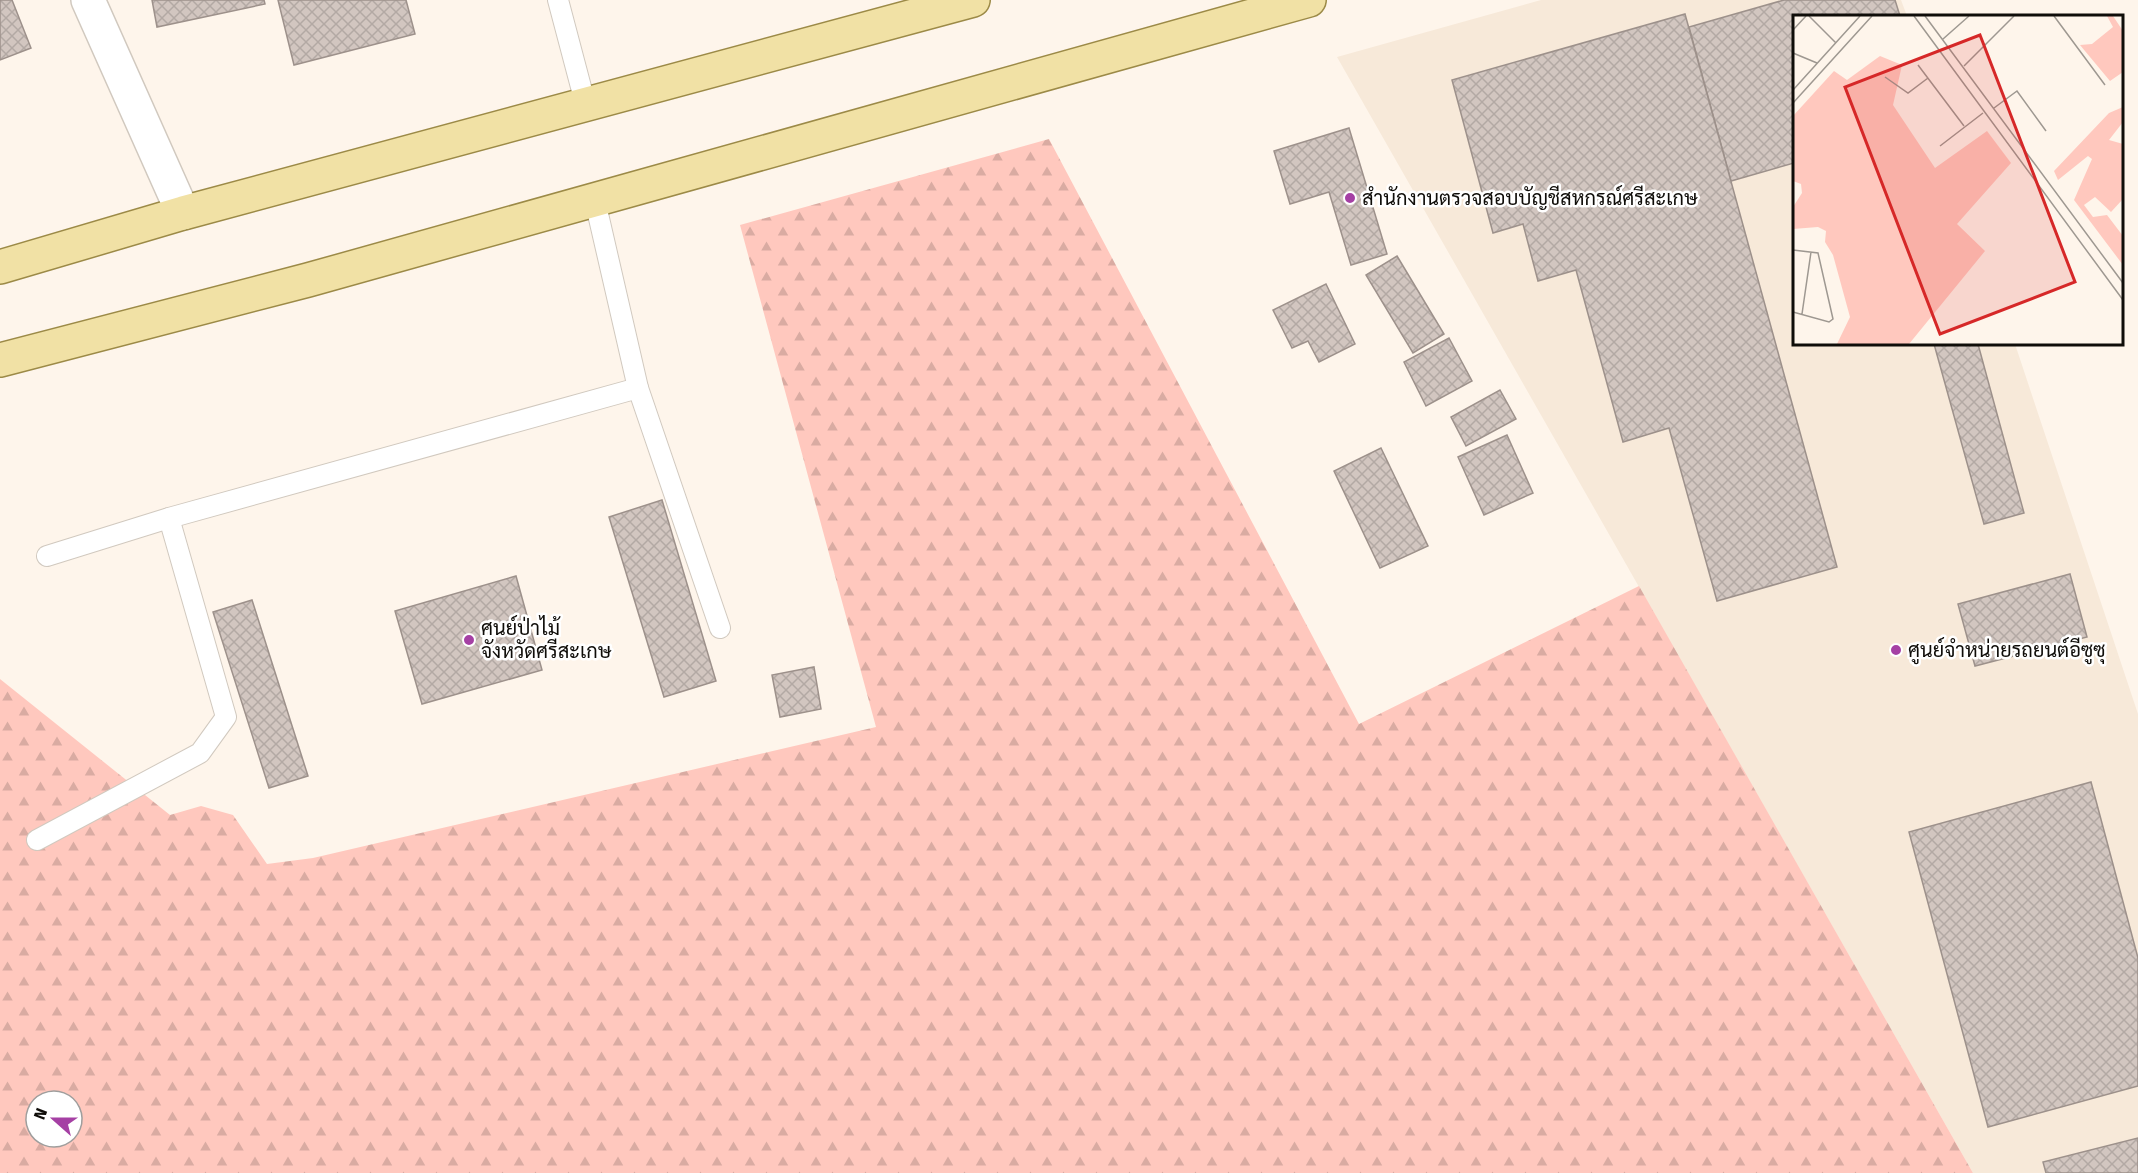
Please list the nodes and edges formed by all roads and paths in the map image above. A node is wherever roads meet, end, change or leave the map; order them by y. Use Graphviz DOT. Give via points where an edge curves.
graph roads {
  1 [pos="88,0"];
  2 [pos="558,0"];
  3 [pos="973,0"];
  4 [pos="1309,0"];
  5 [pos="586,106"];
  6 [pos="595,201"];
  7 [pos="183,213"];
  8 [pos="0,267"];
  9 [pos="0,360"];
  10 [pos="638,388"];
  11 [pos="169,518"];
  12 [pos="47,556"];
  13 [pos="720,628"];
  14 [pos="37,840"];
  1 -- 7 [label="street"];
  2 -- 5 [label="lane"];
  3 -- 5 [label="main road"];
  4 -- 6 [label="main road"];
  5 -- 7 [label="main road"];
  6 -- 9 [label="main road"];
  6 -- 10 [label="lane"];
  7 -- 8 [label="main road"];
  10 -- 11 [label="lane"];
  10 -- 13 [label="lane"];
  11 -- 12 [label="lane"];
  11 -- 14 [label="lane" via="226,717 200,753"];
}
